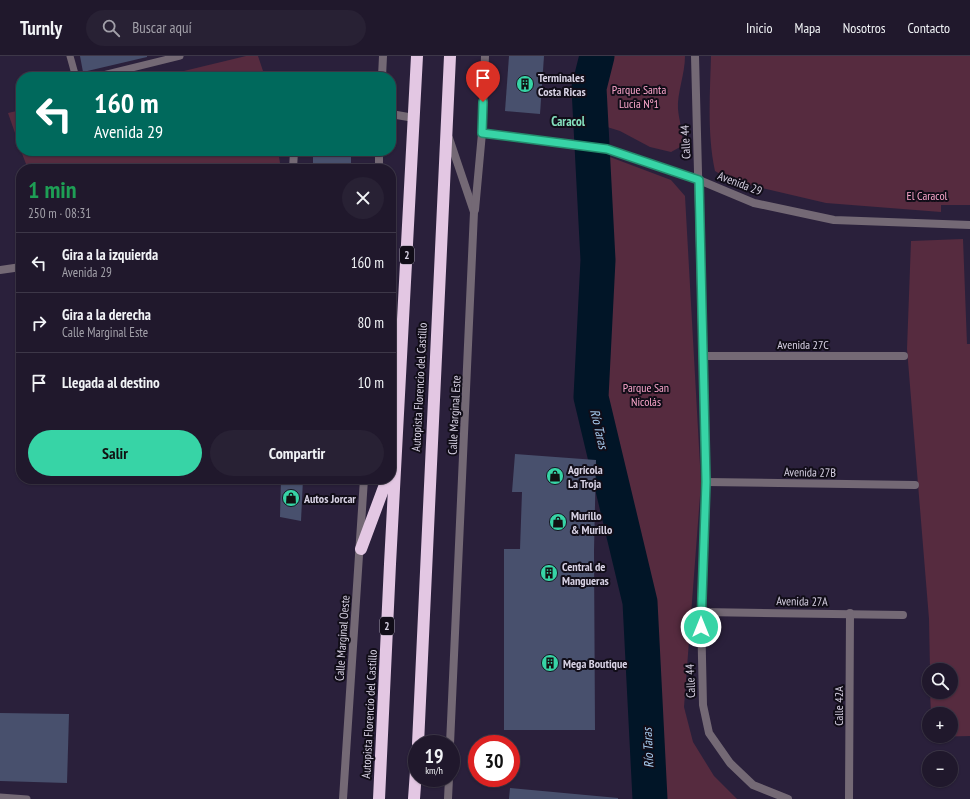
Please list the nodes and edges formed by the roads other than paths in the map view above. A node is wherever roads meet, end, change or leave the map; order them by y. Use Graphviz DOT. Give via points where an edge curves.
graph roads {
  1 [pos="70,56"];
  2 [pos="180,56"];
  3 [pos="383,56"];
  4 [pos="418,56"];
  5 [pos="450,56"];
  6 [pos="485,56"];
  7 [pos="695,56"];
  8 [pos="74,72"];
  9 [pos="115,72"];
  10 [pos="382,72"];
  11 [pos="396,115"];
  12 [pos="414,118"];
  13 [pos="446,129"];
  14 [pos="482,133"];
  15 [pos="699,180"];
  16 [pos="474,212"];
  17 [pos="970,225"];
  18 [pos="16,268"];
  19 [pos="0,270"];
  20 [pos="703,356"];
  21 [pos="904,356"];
  22 [pos="396,454"];
  23 [pos="706,482"];
  24 [pos="364,484"];
  25 [pos="385,484"];
  26 [pos="395,484"];
  27 [pos="915,485"];
  28 [pos="361,549"];
  29 [pos="700,612"];
  30 [pos="850,613"];
  31 [pos="903,614"];
  32 [pos="418,735"];
  33 [pos="450,735"];
  34 [pos="415,787"];
  35 [pos="449,787"];
  36 [pos="0,798"];
  37 [pos="28,799"];
  38 [pos="343,799"];
  39 [pos="379,799"];
  40 [pos="414,799"];
  41 [pos="448,799"];
  42 [pos="788,799"];
  43 [pos="849,799"];
  1 -- 8 [label="lane"];
  2 -- 9 [label="lane"];
  3 -- 10 [label="street"];
  4 -- 12 [label="highway, Autopista Florencio del Castillo / 2"];
  5 -- 13 [label="highway, Autopista Florencio del Castillo"];
  6 -- 14 [label="street"];
  7 -- 15 [label="street, Calle 44"];
  11 -- 12 [label="street"];
  12 -- 22 [label="highway, Autopista Florencio del Castillo / 2"];
  13 -- 16 [label="street, Calle Marginal Este"];
  13 -- 32 [label="highway, Autopista Florencio del Castillo"];
  14 -- 15 [label="street, Avenida 29" via="607,149"];
  14 -- 16 [label="street"];
  15 -- 17 [label="street, Avenida 29" via="754,203 834,220"];
  15 -- 20 [label="street, Calle 44"];
  16 -- 33 [label="street, Calle Marginal Este"];
  18 -- 19 [label="street"];
  20 -- 21 [label="street, Avenida 27C"];
  20 -- 23 [label="street, Calle 44"];
  23 -- 27 [label="street, Avenida 27B"];
  23 -- 29 [label="street, Calle 44"];
  24 -- 28 [label="street, Calle Marginal Oeste"];
  25 -- 28 [label="highway"];
  26 -- 39 [label="highway, Autopista Florencio del Castillo / 2"];
  28 -- 38 [label="street, Calle Marginal Oeste"];
  29 -- 30 [label="street, Avenida 27A"];
  29 -- 42 [label="street, Calle 44" via="703,704 709,733 730,763 753,785"];
  30 -- 31 [label="street, Avenida 27A"];
  30 -- 43 [label="street, Calle 42A"];
  34 -- 40 [label="highway"];
  35 -- 41 [label="street"];
  36 -- 37 [label="lane"];
}
